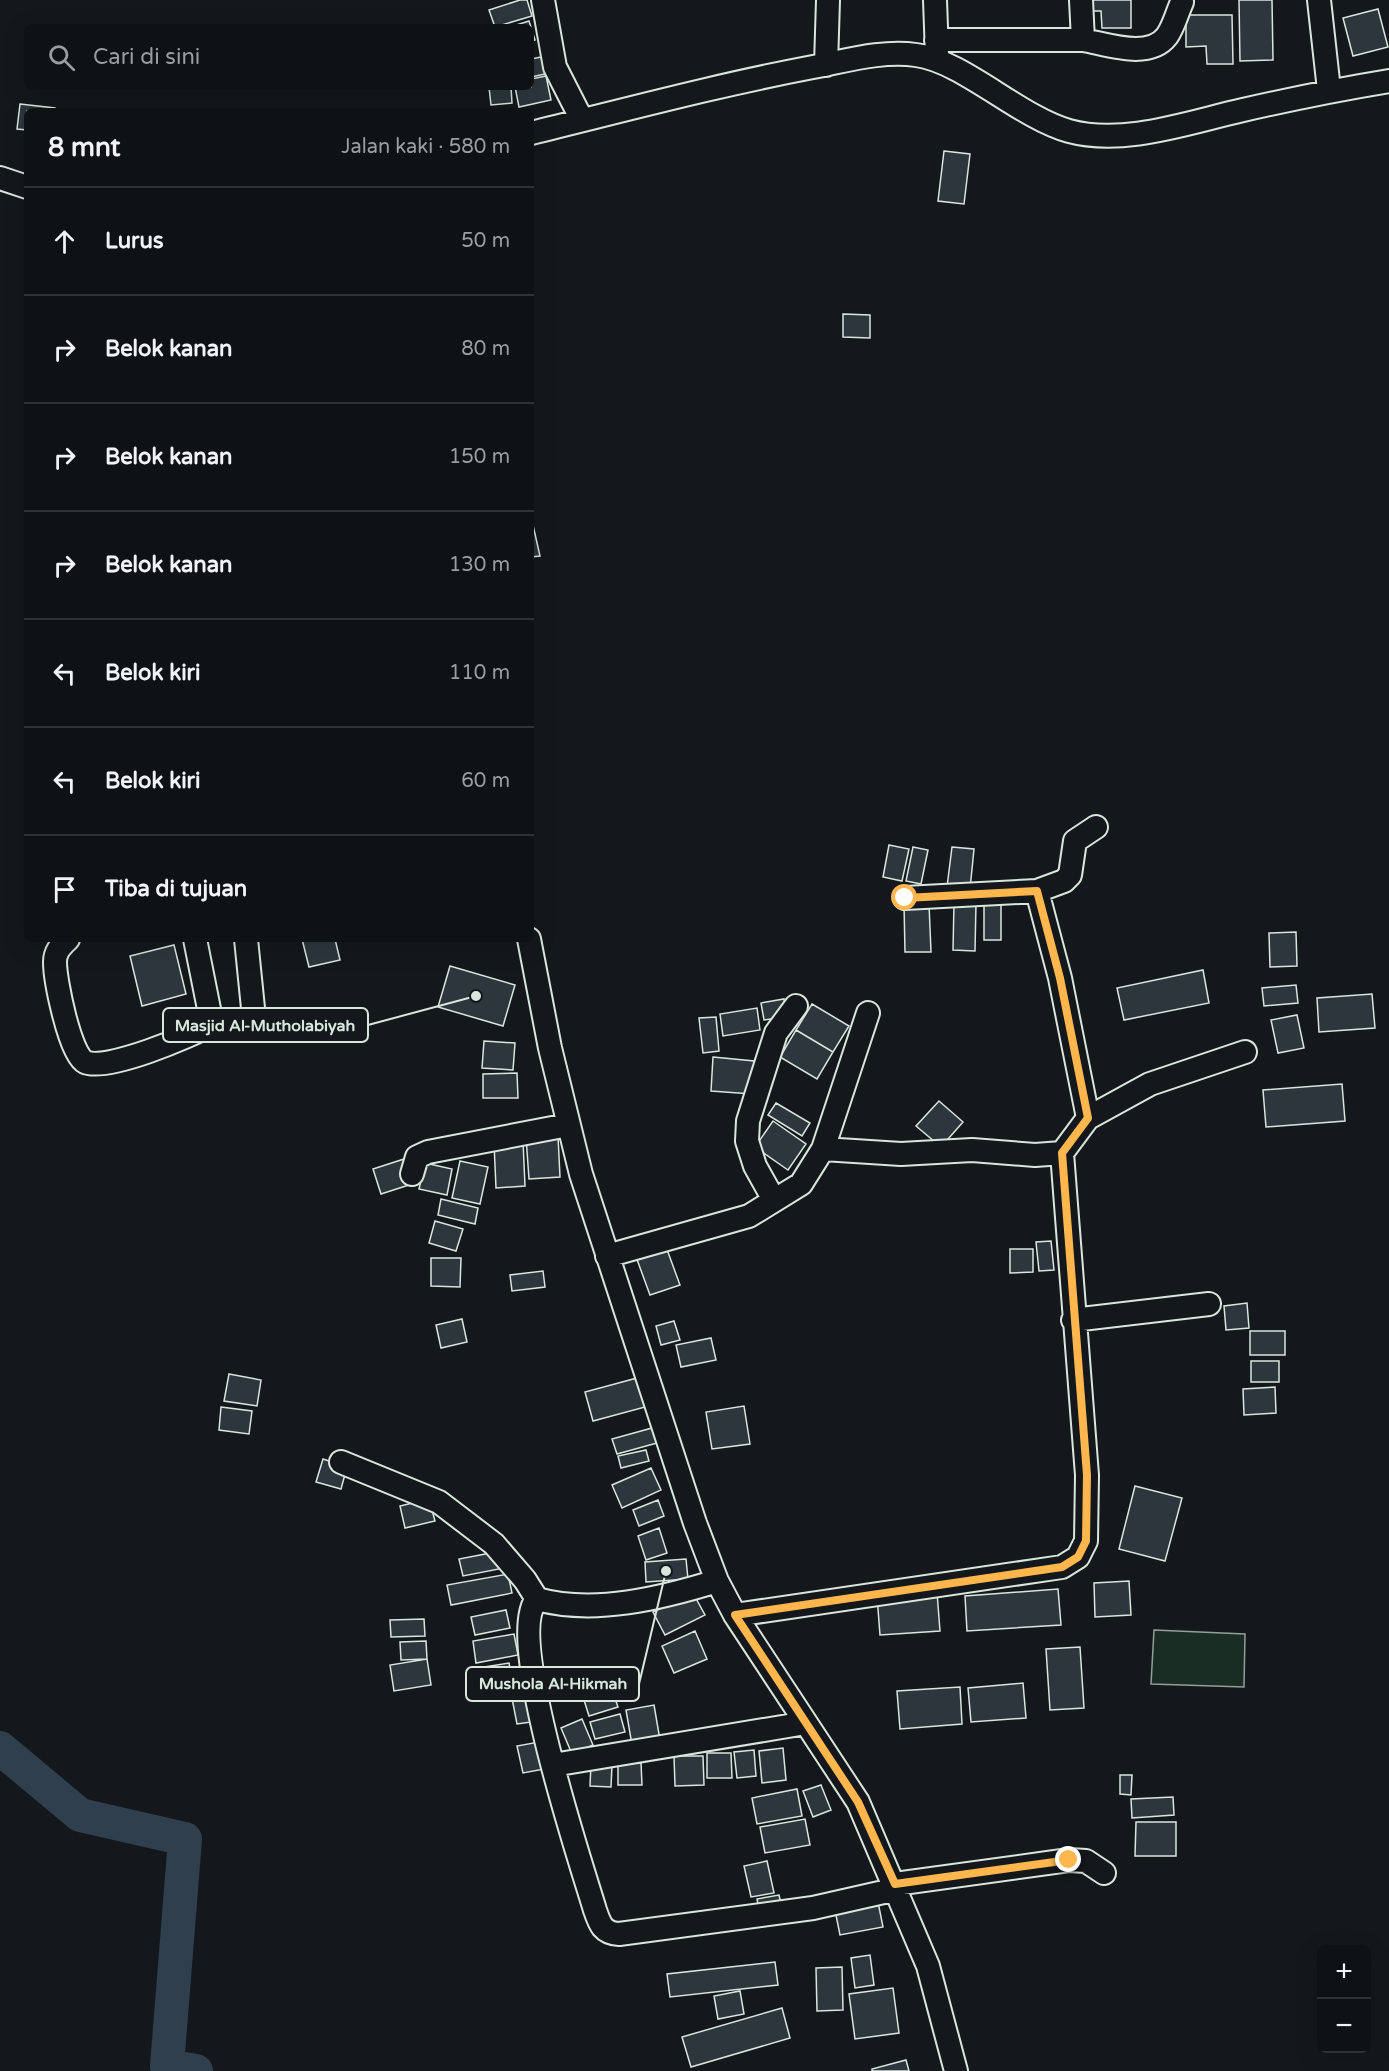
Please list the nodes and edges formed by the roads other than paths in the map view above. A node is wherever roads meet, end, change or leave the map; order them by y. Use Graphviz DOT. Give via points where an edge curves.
graph roads {
  1 [pos="543,0"];
  2 [pos="828,0"];
  3 [pos="935,0"];
  4 [pos="1081,0"];
  5 [pos="1319,0"];
  6 [pos="1182,2"];
  7 [pos="1083,40"];
  8 [pos="936,50"];
  9 [pos="826,65"];
  10 [pos="1389,81"];
  11 [pos="1329,90"];
  12 [pos="582,120"];
  13 [pos="534,132"];
  14 [pos="0,178"];
  15 [pos="24,186"];
  16 [pos="1096,826"];
  17 [pos="1037,891"];
  18 [pos="905,898"];
  19 [pos="65,942"];
  20 [pos="196,942"];
  21 [pos="246,942"];
  22 [pos="530,942"];
  23 [pos="796,1006"];
  24 [pos="868,1012"];
  25 [pos="212,1024"];
  26 [pos="1245,1052"];
  27 [pos="1088,1118"];
  28 [pos="568,1125"];
  29 [pos="823,1149"];
  30 [pos="1062,1153"];
  31 [pos="412,1174"];
  32 [pos="774,1200"];
  33 [pos="607,1256"];
  34 [pos="1209,1304"];
  35 [pos="1074,1320"];
  36 [pos="341,1462"];
  37 [pos="717,1581"];
  38 [pos="537,1599"];
  39 [pos="735,1615"];
  40 [pos="806,1723"];
  41 [pos="553,1765"];
  42 [pos="1104,1873"];
  43 [pos="896,1887"];
  44 [pos="956,2071"];
  1 -- 12 [label="street" via="555,68"];
  2 -- 9 [label="street"];
  3 -- 8 [label="street"];
  4 -- 7 [label="street"];
  5 -- 11 [label="street"];
  6 -- 7 [label="street" via="1167,35 1145,49"];
  7 -- 8 [label="street"];
  8 -- 9 [label="street"];
  8 -- 11 [label="street" via="1002,98 1066,130 1102,136 1166,127"];
  9 -- 12 [label="street"];
  10 -- 11 [label="street"];
  12 -- 13 [label="street"];
  14 -- 15 [label="street"];
  16 -- 17 [label="street" via="1075,841 1070,875"];
  17 -- 18 [label="street"];
  17 -- 27 [label="street" via="1060,978"];
  19 -- 25 [label="street" via="57,949 55,962 76,1054 84,1062 98,1065 163,1047"];
  20 -- 25 [label="street"];
  21 -- 25 [label="street" via="254,1018 248,1027"];
  22 -- 28 [label="street"];
  23 -- 32 [label="street" via="776,1033 748,1120 747,1141 755,1166"];
  24 -- 29 [label="street"];
  26 -- 27 [label="street" via="1150,1084"];
  27 -- 30 [label="street"];
  28 -- 31 [label="street" via="428,1152 417,1157"];
  28 -- 33 [label="street"];
  29 -- 30 [label="street" via="901,1154 972,1150"];
  29 -- 32 [label="street" via="801,1184"];
  30 -- 35 [label="street"];
  32 -- 33 [label="street" via="749,1216"];
  33 -- 37 [label="street" via="676,1471"];
  34 -- 35 [label="street"];
  35 -- 39 [label="street" via="1087,1475 1086,1541 1078,1557 1062,1567"];
  36 -- 38 [label="street" via="439,1502 494,1544"];
  37 -- 38 [label="street" via="682,1592 599,1605 559,1605"];
  37 -- 39 [label="street"];
  38 -- 41 [label="street" via="531,1605 528,1621 531,1669"];
  39 -- 40 [label="street"];
  40 -- 41 [label="street"];
  40 -- 43 [label="street" via="858,1802"];
  41 -- 43 [label="street" via="595,1910 601,1926 609,1933 813,1908"];
  42 -- 43 [label="street" via="1086,1861 1069,1860"];
  43 -- 44 [label="street" via="935,1986"];
}
